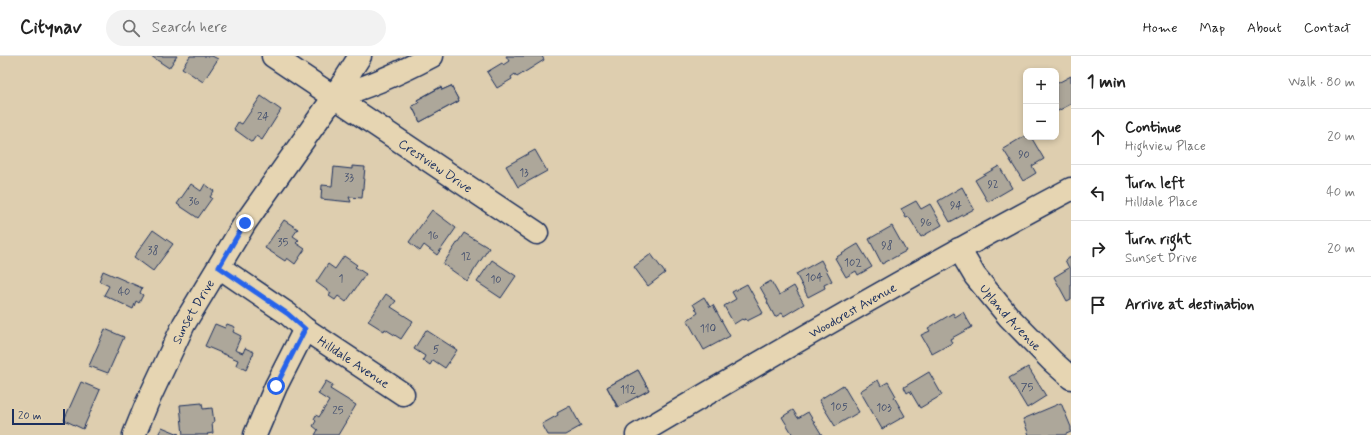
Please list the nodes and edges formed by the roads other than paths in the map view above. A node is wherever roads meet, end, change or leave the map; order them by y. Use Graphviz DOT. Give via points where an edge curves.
graph roads {
  1 [pos="274,56"];
  2 [pos="360,56"];
  3 [pos="432,56"];
  4 [pos="334,97"];
  5 [pos="1071,189"];
  6 [pos="537,233"];
  7 [pos="959,249"];
  8 [pos="219,267"];
  9 [pos="305,329"];
  10 [pos="1071,378"];
  11 [pos="402,394"];
  12 [pos="134,435"];
  13 [pos="255,435"];
  14 [pos="637,435"];
  1 -- 4 [label="street, Crestview Drive"];
  2 -- 4 [label="street, Sunset Drive"];
  3 -- 4 [label="street" via="405,71 362,89"];
  4 -- 6 [label="street, Crestview Drive"];
  4 -- 8 [label="street, Sunset Drive" via="245,223"];
  5 -- 7 [label="street, Woodcrest Avenue"];
  7 -- 10 [label="street, Upland Avenue" via="975,276 1009,317"];
  7 -- 14 [label="street, Woodcrest Avenue"];
  8 -- 9 [label="street, Hilldale Avenue" via="288,314"];
  8 -- 12 [label="street, Sunset Drive" via="184,324"];
  9 -- 11 [label="street, Hilldale Avenue"];
  9 -- 13 [label="street"];
}
